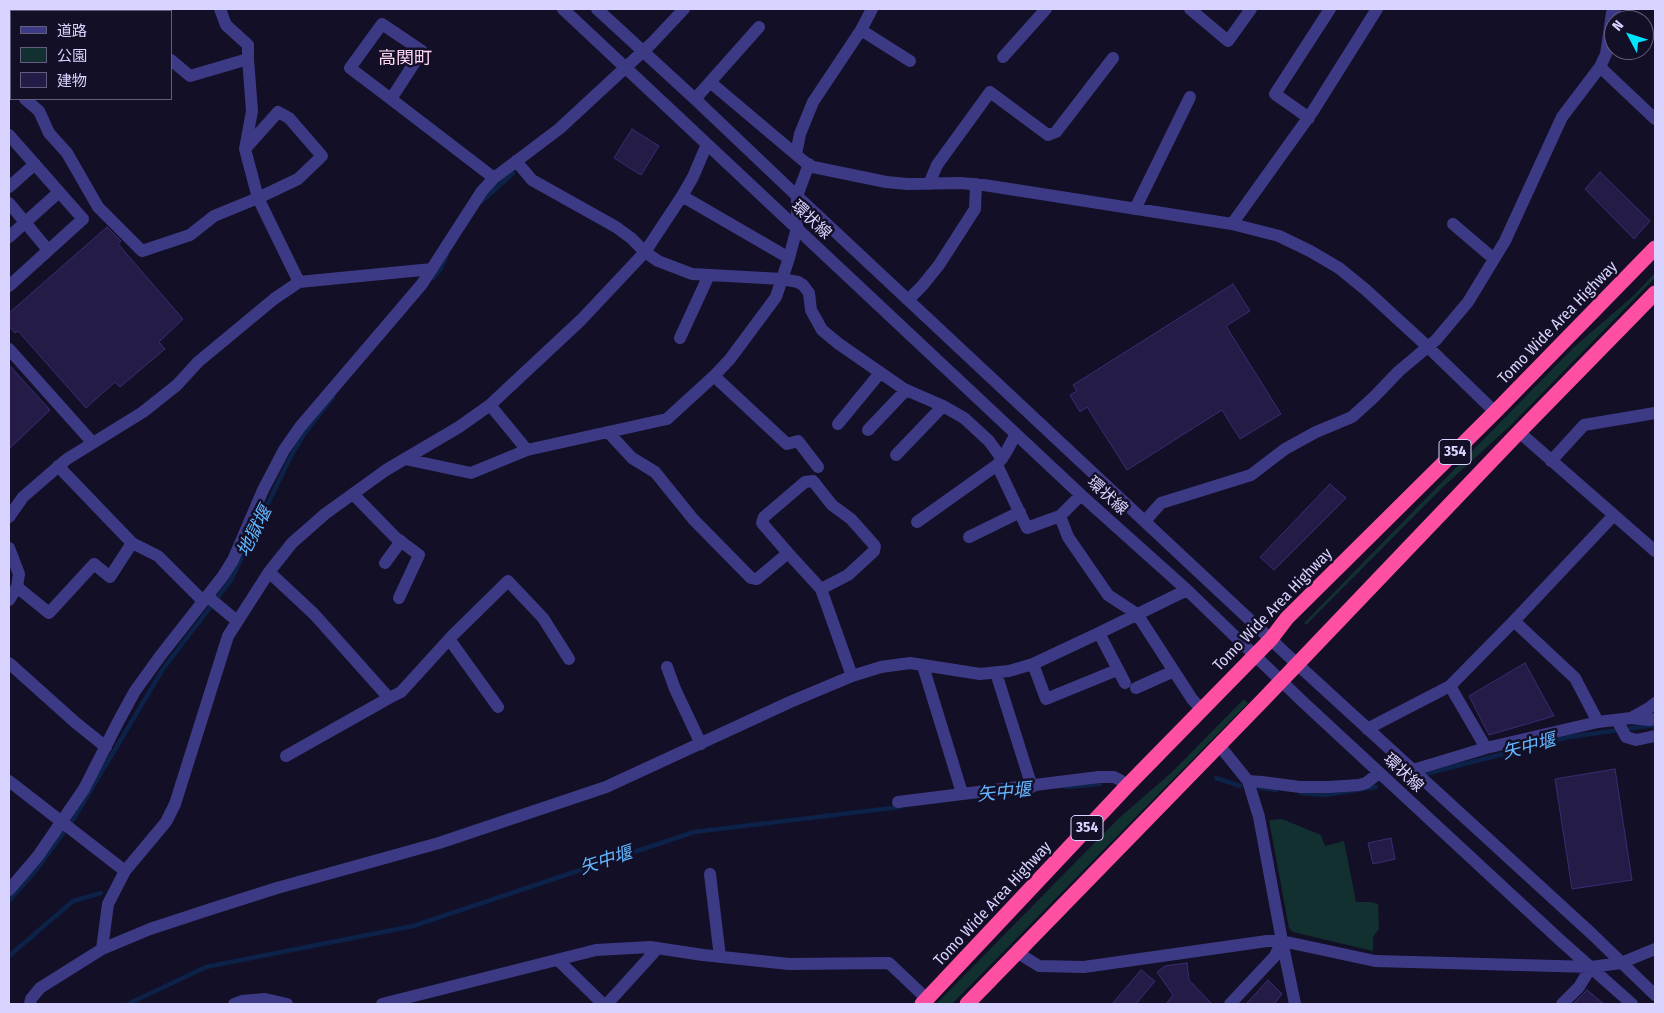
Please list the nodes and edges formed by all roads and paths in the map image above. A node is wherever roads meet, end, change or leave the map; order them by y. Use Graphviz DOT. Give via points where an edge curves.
graph roads {
  1 [pos="220,9"];
  2 [pos="563,9"];
  3 [pos="597,9"];
  4 [pos="684,9"];
  5 [pos="872,9"];
  6 [pos="1046,9"];
  7 [pos="1190,9"];
  8 [pos="1251,9"];
  9 [pos="1330,9"];
  10 [pos="1377,9"];
  11 [pos="759,28"];
  12 [pos="861,30"];
  13 [pos="643,51"];
  14 [pos="1003,57"];
  15 [pos="1113,58"];
  16 [pos="1604,58"];
  17 [pos="248,59"];
  18 [pos="172,61"];
  19 [pos="910,61"];
  20 [pos="1600,67"];
  21 [pos="625,68"];
  22 [pos="710,82"];
  23 [pos="1190,97"];
  24 [pos="391,99"];
  25 [pos="695,99"];
  26 [pos="26,100"];
  27 [pos="1309,118"];
  28 [pos="1655,119"];
  29 [pos="9,135"];
  30 [pos="707,144"];
  31 [pos="245,149"];
  32 [pos="796,154"];
  33 [pos="516,161"];
  34 [pos="35,164"];
  35 [pos="809,164"];
  36 [pos="494,178"];
  37 [pos="930,184"];
  38 [pos="976,184"];
  39 [pos="9,188"];
  40 [pos="59,192"];
  41 [pos="682,196"];
  42 [pos="797,196"];
  43 [pos="258,198"];
  44 [pos="9,204"];
  45 [pos="1135,209"];
  46 [pos="25,222"];
  47 [pos="1232,224"];
  48 [pos="1453,224"];
  49 [pos="797,228"];
  50 [pos="9,237"];
  51 [pos="1655,248"];
  52 [pos="48,250"];
  53 [pos="645,252"];
  54 [pos="790,258"];
  55 [pos="1494,259"];
  56 [pos="432,269"];
  57 [pos="709,275"];
  58 [pos="782,279"];
  59 [pos="299,282"];
  60 [pos="9,286"];
  61 [pos="1655,293"];
  62 [pos="908,300"];
  63 [pos="680,338"];
  64 [pos="1428,347"];
  65 [pos="9,349"];
  66 [pos="880,373"];
  67 [pos="714,376"];
  68 [pos="906,390"];
  69 [pos="490,405"];
  70 [pos="943,406"];
  71 [pos="1495,412"];
  72 [pos="1654,416"];
  73 [pos="838,424"];
  74 [pos="868,430"];
  75 [pos="608,432"];
  76 [pos="1520,432"];
  77 [pos="1016,434"];
  78 [pos="92,442"];
  79 [pos="527,450"];
  80 [pos="896,455"];
  81 [pos="405,459"];
  82 [pos="1551,461"];
  83 [pos="999,462"];
  84 [pos="58,466"];
  85 [pos="818,467"];
  86 [pos="354,494"];
  87 [pos="1082,495"];
  88 [pos="1020,512"];
  89 [pos="1614,515"];
  90 [pos="1060,516"];
  91 [pos="9,517"];
  92 [pos="1145,521"];
  93 [pos="917,522"];
  94 [pos="969,537"];
  95 [pos="401,541"];
  96 [pos="132,543"];
  97 [pos="9,548"];
  98 [pos="1655,551"];
  99 [pos="788,553"];
  100 [pos="385,563"];
  101 [pos="269,572"];
  102 [pos="17,587"];
  103 [pos="821,589"];
  104 [pos="1187,590"];
  105 [pos="399,598"];
  106 [pos="205,599"];
  107 [pos="9,600"];
  108 [pos="1137,614"];
  109 [pos="237,621"];
  110 [pos="1514,622"];
  111 [pos="1099,633"];
  112 [pos="449,639"];
  113 [pos="1271,639"];
  114 [pos="1255,655"];
  115 [pos="569,658"];
  116 [pos="9,663"];
  117 [pos="1033,664"];
  118 [pos="1297,664"];
  119 [pos="667,666"];
  120 [pos="923,666"];
  121 [pos="1117,670"];
  122 [pos="1174,671"];
  123 [pos="996,674"];
  124 [pos="852,676"];
  125 [pos="1281,681"];
  126 [pos="1450,686"];
  127 [pos="389,698"];
  128 [pos="1655,703"];
  129 [pos="498,707"];
  130 [pos="1201,709"];
  131 [pos="1655,719"];
  132 [pos="1622,720"];
  133 [pos="1598,722"];
  134 [pos="1367,729"];
  135 [pos="1655,736"];
  136 [pos="701,744"];
  137 [pos="1219,745"];
  138 [pos="106,746"];
  139 [pos="1486,748"];
  140 [pos="286,756"];
  141 [pos="1413,770"];
  142 [pos="1379,773"];
  143 [pos="9,781"];
  144 [pos="1248,781"];
  145 [pos="1127,786"];
  146 [pos="1032,787"];
  147 [pos="962,793"];
  148 [pos="898,802"];
  149 [pos="62,823"];
  150 [pos="125,871"];
  151 [pos="710,874"];
  152 [pos="9,890"];
  153 [pos="1282,941"];
  154 [pos="658,948"];
  155 [pos="102,949"];
  156 [pos="1655,949"];
  157 [pos="1018,953"];
  158 [pos="720,957"];
  159 [pos="558,960"];
  160 [pos="1621,963"];
  161 [pos="1591,967"];
  162 [pos="1655,995"];
  163 [pos="925,1002"];
  164 [pos="30,1004"];
  165 [pos="234,1004"];
  166 [pos="287,1004"];
  167 [pos="382,1004"];
  168 [pos="605,1004"];
  169 [pos="967,1004"];
  170 [pos="1230,1004"];
  171 [pos="1296,1004"];
  172 [pos="1562,1004"];
  173 [pos="1632,1004"];
  1 -- 17 [label="street" via="226,25 248,45"];
  2 -- 21 [label="street, 環状線"];
  3 -- 13 [label="street, 環状線"];
  4 -- 13 [label="street"];
  5 -- 12 [label="street"];
  6 -- 14 [label="street"];
  7 -- 8 [label="street" via="1228,41"];
  9 -- 27 [label="street" via="1275,94"];
  10 -- 27 [label="street"];
  11 -- 22 [label="street"];
  12 -- 19 [label="street"];
  12 -- 32 [label="street" via="813,102"];
  13 -- 21 [label="street"];
  13 -- 25 [label="street, 環状線"];
  15 -- 37 [label="street" via="1056,132 1048,135 990,92 937,165"];
  16 -- 20 [label="street"];
  17 -- 18 [label="street" via="190,76"];
  17 -- 31 [label="street" via="252,112"];
  20 -- 28 [label="street"];
  20 -- 55 [label="street" via="1562,117 1517,217"];
  21 -- 30 [label="street, 環状線"];
  21 -- 33 [label="street" via="559,129"];
  22 -- 25 [label="street"];
  22 -- 32 [label="street"];
  23 -- 45 [label="street"];
  24 -- 24 [label="street" via="422,51 382,24 350,68"];
  24 -- 36 [label="street"];
  25 -- 42 [label="street, 環状線"];
  26 -- 43 [label="street" via="39,111 49,133 67,153 98,207 142,252 190,235 214,216"];
  27 -- 47 [label="street"];
  29 -- 34 [label="street"];
  30 -- 41 [label="street"];
  30 -- 49 [label="street, 環状線"];
  31 -- 43 [label="street"];
  31 -- 43 [label="street" via="278,112 288,118 322,156 298,179"];
  32 -- 35 [label="street"];
  33 -- 36 [label="street"];
  33 -- 53 [label="street" via="532,180 616,227"];
  34 -- 39 [label="street"];
  34 -- 40 [label="street"];
  35 -- 37 [label="street" via="886,182"];
  35 -- 42 [label="street"];
  36 -- 56 [label="street" via="471,205"];
  37 -- 38 [label="street"];
  38 -- 45 [label="street"];
  38 -- 62 [label="street" via="975,209 939,264"];
  40 -- 46 [label="street"];
  40 -- 52 [label="street" via="83,219"];
  41 -- 53 [label="street"];
  41 -- 54 [label="street"];
  42 -- 49 [label="street"];
  42 -- 62 [label="street, 環状線"];
  43 -- 59 [label="street"];
  44 -- 46 [label="street"];
  45 -- 47 [label="street"];
  46 -- 50 [label="street"];
  46 -- 52 [label="street"];
  47 -- 64 [label="street" via="1279,236 1339,268"];
  48 -- 55 [label="street"];
  49 -- 54 [label="street"];
  49 -- 77 [label="street, 環状線"];
  51 -- 71 [label="highway, Tomo Wide Area Highway / 354"];
  52 -- 60 [label="street"];
  53 -- 57 [label="street" via="658,261 692,274"];
  53 -- 69 [label="street" via="581,320"];
  54 -- 58 [label="street"];
  55 -- 64 [label="street" via="1468,302"];
  56 -- 59 [label="street"];
  56 -- 106 [label="street" via="284,450 233,560"];
  57 -- 58 [label="street"];
  57 -- 63 [label="street"];
  58 -- 66 [label="street" via="803,285 822,330"];
  58 -- 67 [label="street" via="776,297"];
  59 -- 78 [label="street" via="198,362 177,385 143,412"];
  61 -- 76 [label="highway, 354"];
  62 -- 92 [label="street, 環状線"];
  64 -- 71 [label="street"];
  64 -- 92 [label="street" via="1352,416 1285,449 1251,475 1161,504"];
  65 -- 78 [label="street"];
  66 -- 68 [label="street"];
  66 -- 73 [label="street"];
  67 -- 75 [label="street" via="667,419"];
  67 -- 85 [label="street" via="787,444 798,441"];
  68 -- 70 [label="street"];
  68 -- 74 [label="street"];
  69 -- 79 [label="street"];
  69 -- 81 [label="street"];
  70 -- 80 [label="street"];
  70 -- 83 [label="street" via="964,418 989,441"];
  71 -- 113 [label="highway, Tomo Wide Area Highway / 354" via="1288,618"];
  72 -- 82 [label="street" via="1584,425"];
  75 -- 79 [label="street"];
  75 -- 99 [label="street" via="632,458 655,472 692,519 751,578 757,579"];
  76 -- 82 [label="street"];
  76 -- 118 [label="highway, 354"];
  77 -- 83 [label="street"];
  77 -- 87 [label="street, 環状線"];
  78 -- 84 [label="street"];
  79 -- 81 [label="street" via="471,473"];
  81 -- 86 [label="street"];
  82 -- 89 [label="street"];
  83 -- 88 [label="street"];
  83 -- 93 [label="street"];
  84 -- 91 [label="street" via="23,497"];
  84 -- 96 [label="street"];
  86 -- 95 [label="street"];
  86 -- 101 [label="street" via="301,534"];
  87 -- 90 [label="street"];
  87 -- 104 [label="street, 環状線"];
  88 -- 90 [label="street" via="1027,528"];
  88 -- 94 [label="street"];
  89 -- 98 [label="street"];
  89 -- 110 [label="street"];
  90 -- 108 [label="street" via="1068,537 1108,595"];
  92 -- 113 [label="street, 環状線"];
  95 -- 100 [label="street"];
  95 -- 105 [label="street" via="420,555"];
  96 -- 102 [label="street" via="110,577 94,564 49,613"];
  96 -- 106 [label="street" via="158,556"];
  97 -- 102 [label="street" via="19,574"];
  99 -- 103 [label="street"];
  99 -- 103 [label="street" via="762,523 764,517 805,482 813,481 832,505 851,519 874,546 874,551 848,575"];
  101 -- 109 [label="street"];
  101 -- 127 [label="street" via="314,614"];
  102 -- 107 [label="street"];
  103 -- 124 [label="street"];
  104 -- 108 [label="street"];
  104 -- 114 [label="street, 環状線"];
  106 -- 109 [label="street"];
  106 -- 138 [label="street" via="135,691"];
  108 -- 111 [label="street"];
  108 -- 122 [label="street"];
  109 -- 150 [label="street" via="228,636 175,804 166,822"];
  110 -- 126 [label="street"];
  110 -- 133 [label="street" via="1575,678"];
  111 -- 117 [label="street"];
  111 -- 121 [label="street"];
  112 -- 115 [label="street" via="508,580 543,618"];
  112 -- 127 [label="street" via="401,692"];
  112 -- 129 [label="street"];
  113 -- 114 [label="highway, Tomo Wide Area Highway / 354"];
  113 -- 118 [label="street, 環状線"];
  114 -- 125 [label="street, 環状線"];
  114 -- 130 [label="highway, Tomo Wide Area Highway / 354"];
  116 -- 138 [label="street"];
  117 -- 121 [label="street" via="1046,699"];
  117 -- 123 [label="street"];
  118 -- 125 [label="highway, 354"];
  118 -- 134 [label="street, 環状線"];
  119 -- 136 [label="street"];
  120 -- 123 [label="street"];
  120 -- 124 [label="street" via="881,667"];
  120 -- 147 [label="street"];
  121 -- 122 [label="street" via="1131,686"];
  122 -- 130 [label="street"];
  123 -- 146 [label="street"];
  124 -- 136 [label="street"];
  125 -- 137 [label="highway, 354"];
  125 -- 142 [label="street, 環状線"];
  126 -- 134 [label="street"];
  126 -- 139 [label="street"];
  127 -- 140 [label="street"];
  128 -- 132 [label="street"];
  130 -- 145 [label="highway, Tomo Wide Area Highway / 354"];
  131 -- 132 [label="street"];
  132 -- 133 [label="street"];
  132 -- 135 [label="street" via="1626,737 1636,740"];
  133 -- 139 [label="street"];
  134 -- 141 [label="street, 環状線"];
  136 -- 155 [label="street" via="606,787 439,843 214,908"];
  137 -- 144 [label="street"];
  137 -- 157 [label="highway, 354"];
  138 -- 149 [label="street"];
  139 -- 141 [label="street"];
  141 -- 160 [label="street, 環状線"];
  142 -- 144 [label="street" via="1366,783 1329,787"];
  142 -- 161 [label="street, 環状線"];
  143 -- 149 [label="street"];
  144 -- 153 [label="street" via="1259,817"];
  145 -- 146 [label="street" via="1114,777 1099,777"];
  145 -- 163 [label="highway, Tomo Wide Area Highway / 354"];
  146 -- 147 [label="street"];
  147 -- 148 [label="street"];
  149 -- 150 [label="street"];
  149 -- 152 [label="street"];
  150 -- 155 [label="street" via="108,904"];
  151 -- 158 [label="street"];
  153 -- 157 [label="street" via="1084,967 1039,966"];
  153 -- 161 [label="street" via="1375,961"];
  153 -- 170 [label="street" via="1275,956"];
  153 -- 171 [label="street"];
  154 -- 158 [label="street"];
  154 -- 159 [label="street" via="596,950"];
  154 -- 168 [label="street"];
  155 -- 164 [label="street" via="40,988"];
  156 -- 160 [label="street"];
  157 -- 169 [label="highway, 354"];
  158 -- 163 [label="street" via="789,964 889,963"];
  159 -- 167 [label="street"];
  159 -- 168 [label="street"];
  160 -- 161 [label="street"];
  160 -- 162 [label="street, 環状線"];
  161 -- 172 [label="street" via="1579,987"];
  161 -- 173 [label="street, 環状線"];
  165 -- 166 [label="street" via="265,998"];
}
